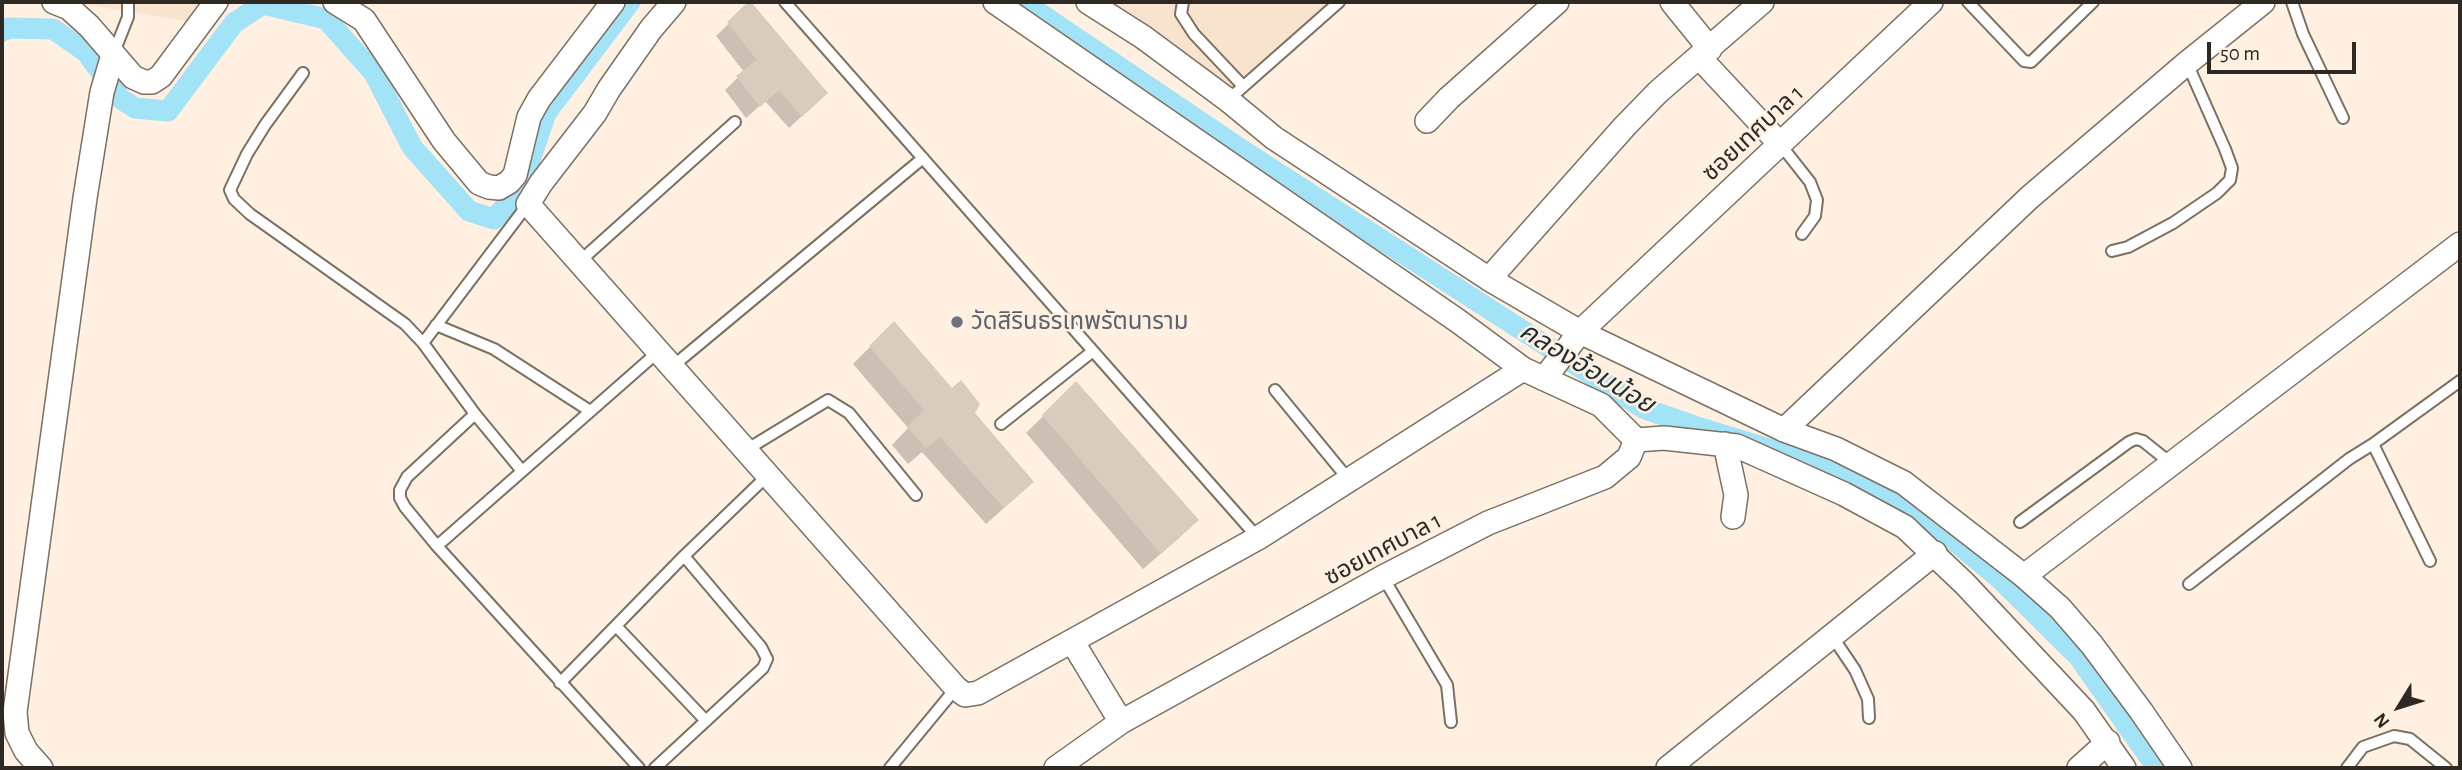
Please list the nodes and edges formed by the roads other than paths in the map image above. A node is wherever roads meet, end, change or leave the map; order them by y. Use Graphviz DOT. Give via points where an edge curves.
graph roads {
  1 [pos="54,2"];
  2 [pos="128,2"];
  3 [pos="216,2"];
  4 [pos="335,2"];
  5 [pos="613,2"];
  6 [pos="674,2"];
  7 [pos="785,2"];
  8 [pos="995,2"];
  9 [pos="1088,2"];
  10 [pos="1183,2"];
  11 [pos="1339,2"];
  12 [pos="1557,2"];
  13 [pos="1672,2"];
  14 [pos="1762,2"];
  15 [pos="1931,2"];
  16 [pos="1968,2"];
  17 [pos="2093,2"];
  18 [pos="2263,2"];
  19 [pos="2292,2"];
  20 [pos="1704,53"];
  21 [pos="111,57"];
  22 [pos="2187,63"];
  23 [pos="303,73"];
  24 [pos="1236,93"];
  25 [pos="2343,118"];
  26 [pos="1427,121"];
  27 [pos="735,122"];
  28 [pos="1780,144"];
  29 [pos="923,158"];
  30 [pos="528,204"];
  31 [pos="1802,234"];
  32 [pos="2460,244"];
  33 [pos="2112,251"];
  34 [pos="579,262"];
  35 [pos="1489,279"];
  36 [pos="436,325"];
  37 [pos="1575,338"];
  38 [pos="423,343"];
  39 [pos="1093,351"];
  40 [pos="666,359"];
  41 [pos="1541,371"];
  42 [pos="2460,381"];
  43 [pos="1275,390"];
  44 [pos="590,411"];
  45 [pos="475,414"];
  46 [pos="1001,424"];
  47 [pos="1784,430"];
  48 [pos="1636,440"];
  49 [pos="1725,444"];
  50 [pos="2373,444"];
  51 [pos="746,450"];
  52 [pos="2173,465"];
  53 [pos="522,471"];
  54 [pos="768,475"];
  55 [pos="1349,480"];
  56 [pos="916,495"];
  57 [pos="1733,517"];
  58 [pos="2020,522"];
  59 [pos="1258,538"];
  60 [pos="438,546"];
  61 [pos="1935,553"];
  62 [pos="684,556"];
  63 [pos="2430,561"];
  64 [pos="2024,576"];
  65 [pos="1383,577"];
  66 [pos="2189,584"];
  67 [pos="617,626"];
  68 [pos="1832,636"];
  69 [pos="1072,641"];
  70 [pos="560,683"];
  71 [pos="956,688"];
  72 [pos="1869,718"];
  73 [pos="706,721"];
  74 [pos="1121,722"];
  75 [pos="1451,722"];
  76 [pos="2108,742"];
  77 [pos="41,768"];
  78 [pos="639,768"];
  79 [pos="655,768"];
  80 [pos="890,768"];
  81 [pos="1056,768"];
  82 [pos="1668,768"];
  83 [pos="2079,768"];
  84 [pos="2124,768"];
  85 [pos="2180,768"];
  86 [pos="2347,768"];
  87 [pos="2446,768"];
  1 -- 21 [label="street" via="69,8 89,26"];
  2 -- 21 [label="lane" via="128,17"];
  3 -- 21 [label="street" via="152,82 133,77"];
  4 -- 5 [label="street" via="364,20 444,141 479,183 499,188 515,175 529,117 539,99"];
  6 -- 30 [label="street"];
  7 -- 29 [label="lane"];
  8 -- 41 [label="street" via="1458,321"];
  9 -- 24 [label="street"];
  10 -- 24 [label="lane" via="1181,14"];
  11 -- 24 [label="lane"];
  12 -- 26 [label="street"];
  13 -- 20 [label="street"];
  14 -- 20 [label="street"];
  15 -- 28 [label="street, ซอยเทศบาล 1"];
  16 -- 17 [label="lane" via="2024,61 2031,62"];
  18 -- 22 [label="street"];
  19 -- 25 [label="lane" via="2302,34"];
  20 -- 28 [label="street"];
  20 -- 35 [label="street" via="1625,126"];
  21 -- 77 [label="street" via="61,363 15,712 17,733"];
  22 -- 33 [label="lane" via="2232,167 2230,180 2173,223"];
  22 -- 47 [label="street" via="2030,197"];
  23 -- 38 [label="lane" via="265,125 230,190 250,214 405,324"];
  24 -- 35 [label="street" via="1274,138"];
  27 -- 34 [label="lane"];
  28 -- 31 [label="lane" via="1810,182 1817,200 1815,216"];
  28 -- 37 [label="street, ซอยเทศบาล 1"];
  29 -- 39 [label="lane"];
  29 -- 40 [label="lane"];
  30 -- 34 [label="street"];
  30 -- 36 [label="lane"];
  32 -- 52 [label="street"];
  34 -- 40 [label="street"];
  35 -- 37 [label="street"];
  36 -- 38 [label="lane"];
  36 -- 44 [label="lane" via="494,349"];
  37 -- 41 [label="street, ซอยเทศบาล 1"];
  37 -- 47 [label="street"];
  38 -- 45 [label="lane"];
  39 -- 46 [label="lane"];
  39 -- 59 [label="lane"];
  40 -- 44 [label="lane"];
  40 -- 51 [label="street"];
  41 -- 48 [label="street" via="1601,405"];
  41 -- 55 [label="street"];
  42 -- 50 [label="lane"];
  43 -- 55 [label="lane"];
  44 -- 53 [label="lane"];
  45 -- 53 [label="lane"];
  45 -- 60 [label="lane" via="407,477 400,490 405,508"];
  47 -- 64 [label="street" via="1836,449 1904,483"];
  48 -- 49 [label="street"];
  48 -- 65 [label="street, ซอยเทศบาล 1" via="1629,457 1605,477 1488,523"];
  49 -- 57 [label="street" via="1736,495"];
  49 -- 61 [label="street" via="1843,494 1905,527"];
  50 -- 63 [label="lane"];
  50 -- 66 [label="lane"];
  51 -- 54 [label="street"];
  51 -- 56 [label="lane" via="828,400 849,413"];
  52 -- 58 [label="lane" via="2136,439"];
  52 -- 64 [label="street"];
  53 -- 60 [label="lane"];
  54 -- 62 [label="lane"];
  54 -- 71 [label="street"];
  55 -- 59 [label="street"];
  59 -- 69 [label="street"];
  60 -- 70 [label="lane"];
  61 -- 68 [label="street"];
  61 -- 76 [label="street"];
  62 -- 67 [label="lane"];
  62 -- 73 [label="lane" via="767,659"];
  64 -- 85 [label="street" via="2092,645"];
  65 -- 74 [label="street, ซอยเทศบาล 1"];
  65 -- 75 [label="lane" via="1447,685"];
  67 -- 70 [label="lane"];
  67 -- 73 [label="lane"];
  68 -- 72 [label="lane" via="1855,670 1868,699"];
  68 -- 82 [label="street"];
  69 -- 71 [label="street" via="978,693 965,695"];
  69 -- 74 [label="street"];
  70 -- 78 [label="lane"];
  71 -- 80 [label="lane"];
  73 -- 79 [label="lane"];
  74 -- 81 [label="street, ซอยเทศบาล 1"];
  76 -- 83 [label="street"];
  76 -- 84 [label="street"];
  86 -- 87 [label="lane" via="2363,747 2394,736 2410,739"];
}
